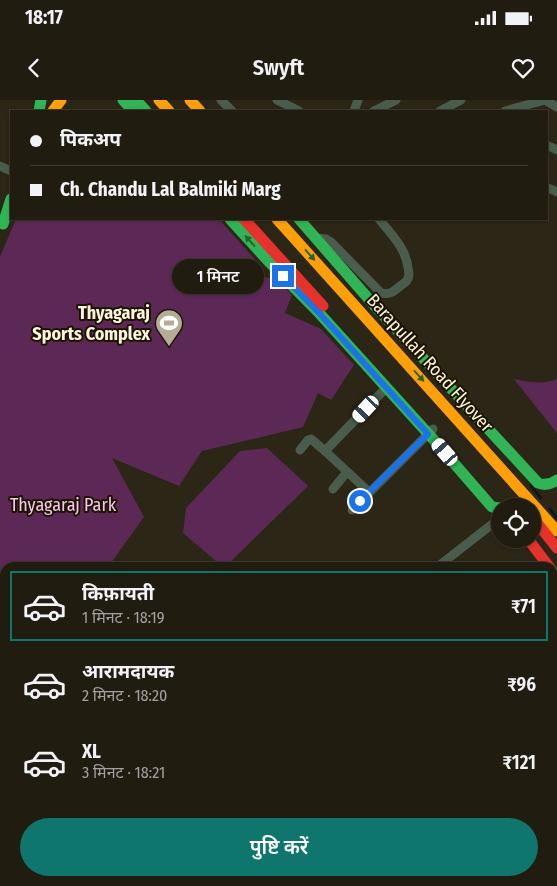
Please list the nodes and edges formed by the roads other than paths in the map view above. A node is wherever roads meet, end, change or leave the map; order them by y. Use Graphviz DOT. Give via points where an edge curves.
graph roads {
  1 [pos="123,100"];
  2 [pos="136,100"];
  3 [pos="159,100"];
  4 [pos="171,100"];
  5 [pos="190,100"];
  6 [pos="221,100"];
  7 [pos="277,100"];
  8 [pos="396,100"];
  9 [pos="461,100"];
  10 [pos="545,100"];
  11 [pos="386,103"];
  12 [pos="557,107"];
  13 [pos="132,110"];
  14 [pos="145,110"];
  15 [pos="168,110"];
  16 [pos="180,110"];
  17 [pos="199,110"];
  18 [pos="231,110"];
  19 [pos="297,110"];
  20 [pos="376,110"];
  21 [pos="442,110"];
  22 [pos="508,110"];
  23 [pos="10,202"];
  24 [pos="10,208"];
  25 [pos="231,220"];
  26 [pos="245,220"];
  27 [pos="265,220"];
  28 [pos="278,220"];
  29 [pos="300,220"];
  30 [pos="380,220"];
  31 [pos="2,228"];
  32 [pos="317,238"];
  33 [pos="274,260"];
  34 [pos="386,388"];
  35 [pos="431,431"];
  36 [pos="300,450"];
  37 [pos="325,451"];
  38 [pos="347,472"];
  39 [pos="557,480"];
  40 [pos="333,489"];
  41 [pos="369,492"];
  42 [pos="516,498"];
  43 [pos="491,506"];
  44 [pos="352,510"];
  45 [pos="491,525"];
  46 [pos="541,528"];
  47 [pos="557,531"];
  48 [pos="535,548"];
  49 [pos="557,548"];
  50 [pos="444,562"];
  51 [pos="545,562"];
  1 -- 13 [label="main road"];
  2 -- 14 [label="main road"];
  3 -- 15 [label="main road"];
  4 -- 16 [label="main road"];
  5 -- 17 [label="main road"];
  6 -- 18 [label="street"];
  7 -- 19 [label="street"];
  8 -- 11 [label="street"];
  9 -- 21 [label="street"];
  10 -- 12 [label="street"];
  10 -- 22 [label="street"];
  11 -- 20 [label="street"];
  23 -- 31 [label="main road"];
  24 -- 31 [label="main road"];
  33 -- 25 [label="main road, one-way"];
  26 -- 33 [label="main road"];
  27 -- 42 [label="main road, Barapullah Road Flyover"];
  28 -- 47 [label="main road, Barapullah Road Flyover, one-way"];
  29 -- 32 [label="main road"];
  30 -- 32 [label="street" via="408,262 408,278 391,293 382,293 331,242"];
  32 -- 39 [label="main road" via="538,483 547,485"];
  33 -- 34 [label="main road"];
  33 -- 35 [label="main road"];
  34 -- 35 [label="main road"];
  34 -- 37 [label="street"];
  35 -- 41 [label="street"];
  35 -- 43 [label="main road"];
  36 -- 37 [label="street" via="311,440"];
  37 -- 38 [label="street"];
  38 -- 40 [label="street"];
  38 -- 41 [label="street"];
  41 -- 44 [label="street"];
  45 -- 50 [label="street"];
  46 -- 49 [label="main road"];
  48 -- 51 [label="main road"];
}
